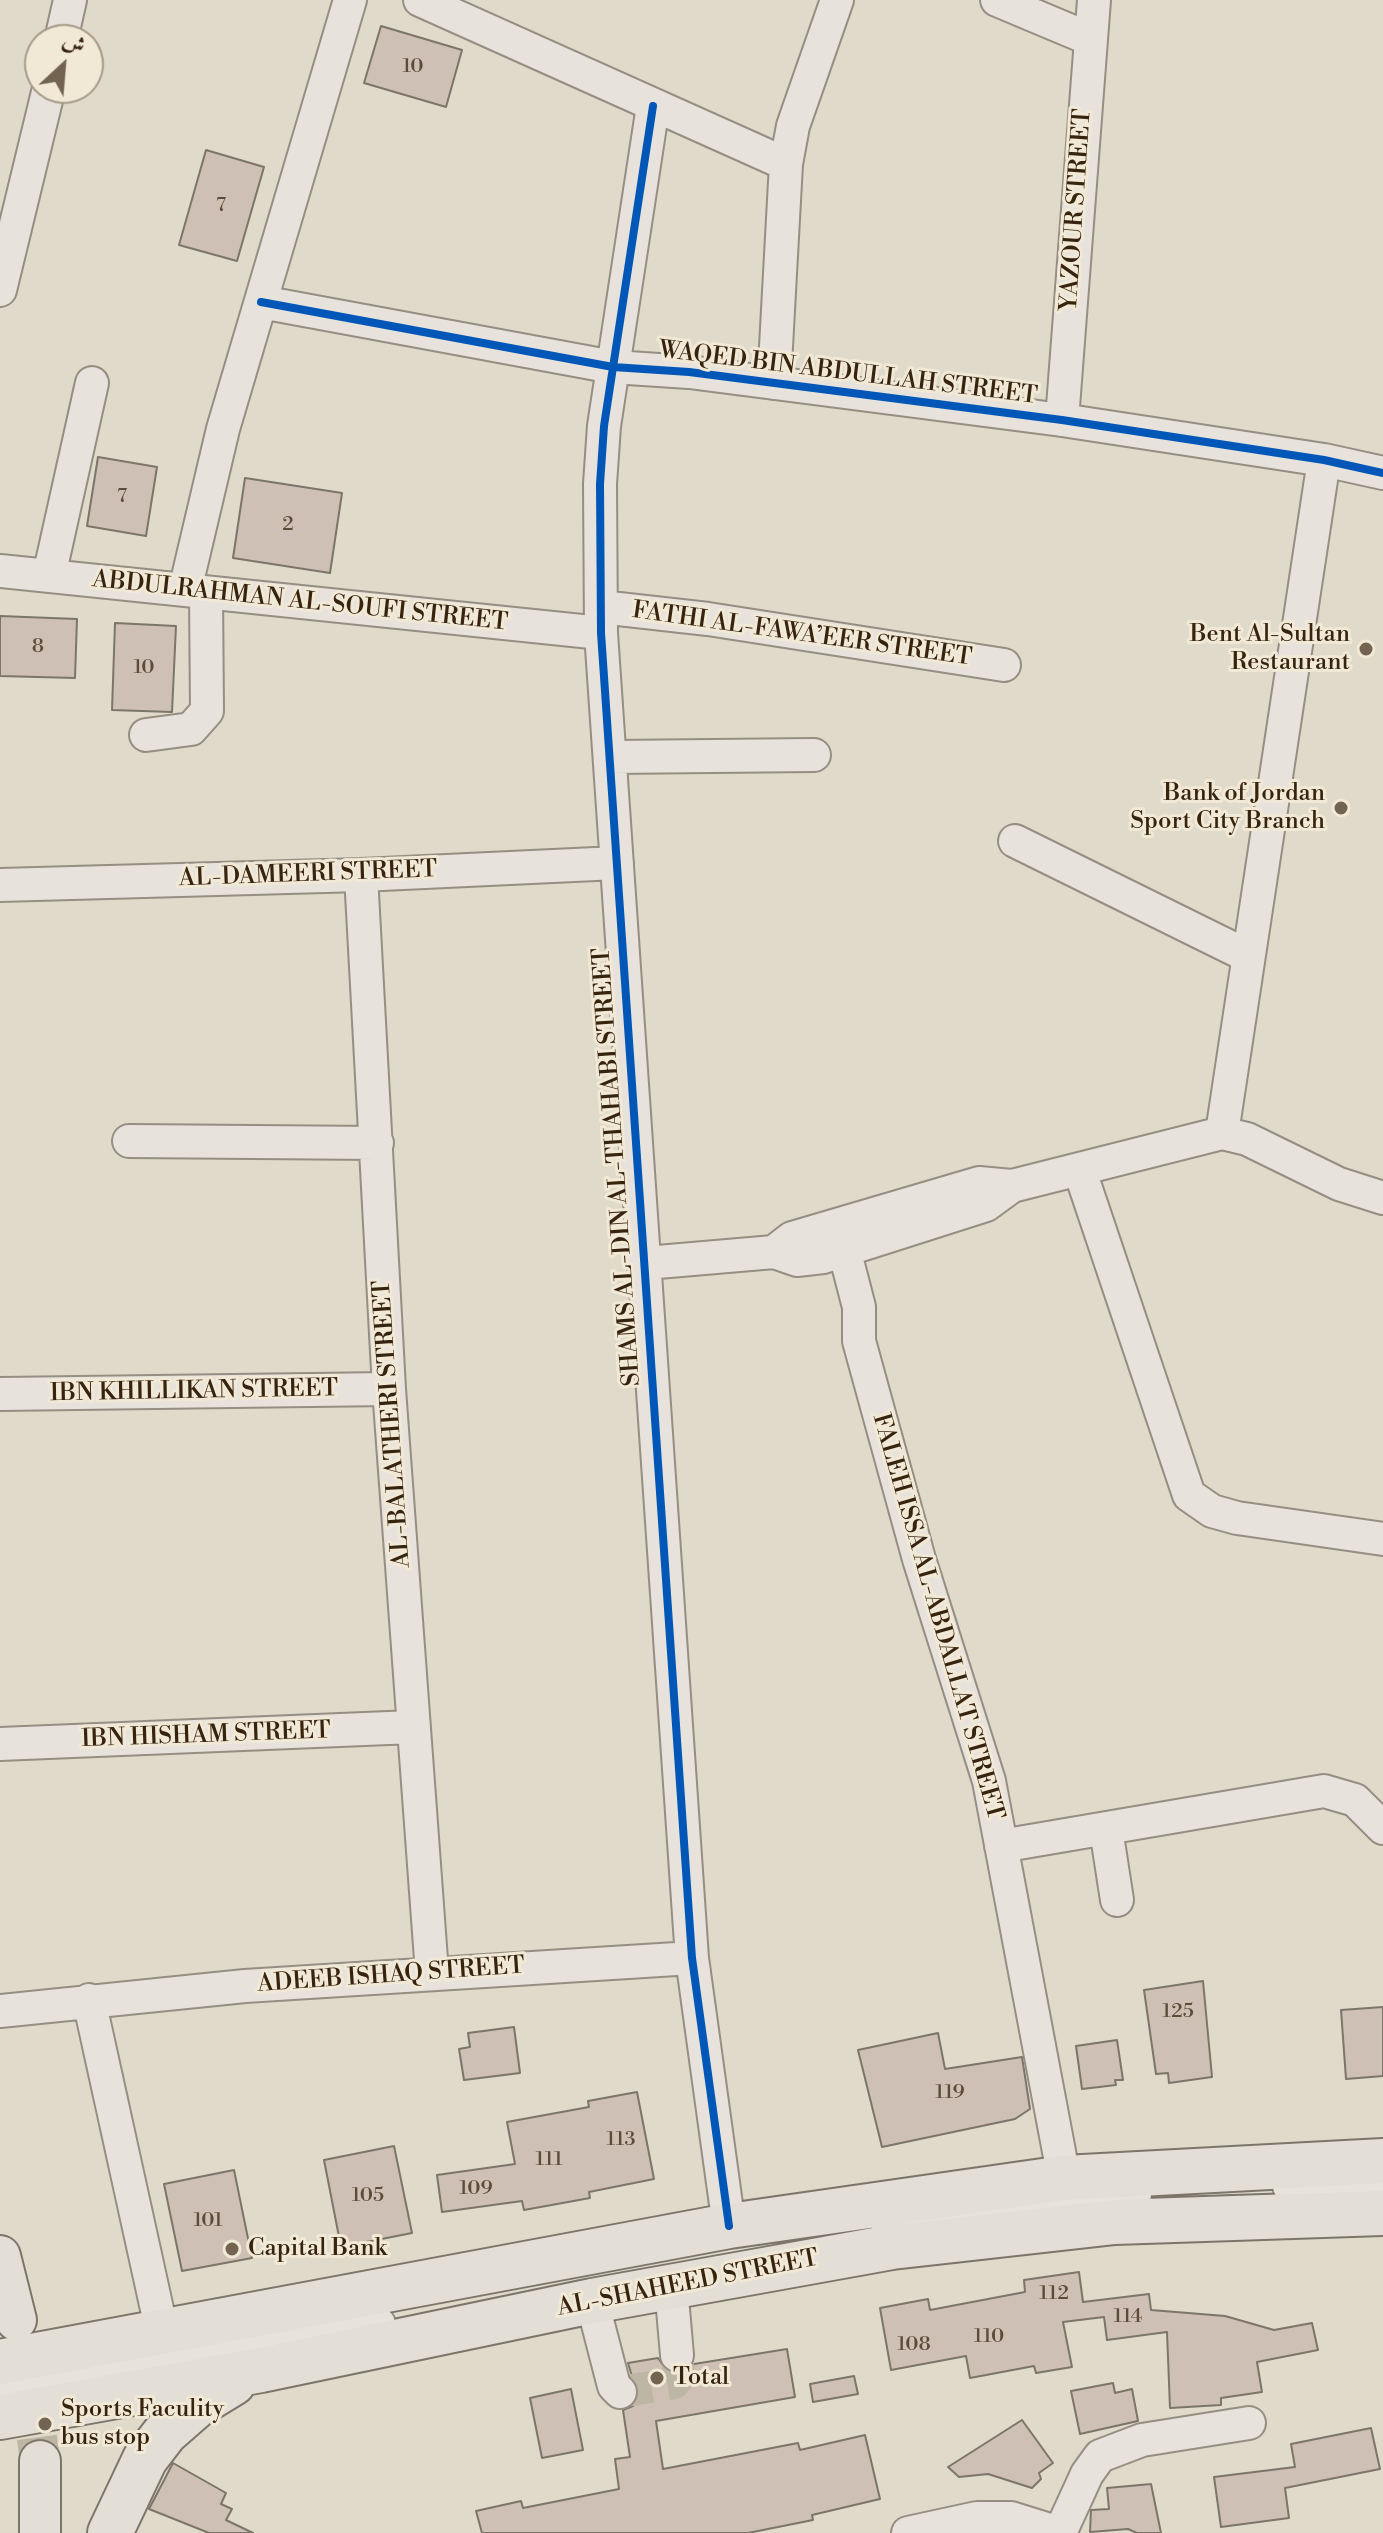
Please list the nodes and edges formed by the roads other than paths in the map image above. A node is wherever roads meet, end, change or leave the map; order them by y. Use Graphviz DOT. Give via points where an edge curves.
graph roads {
  1 [pos="70,0"];
  2 [pos="350,0"];
  3 [pos="420,0"];
  4 [pos="837,0"];
  5 [pos="997,0"];
  6 [pos="1094,0"];
  7 [pos="65,24"];
  8 [pos="1090,39"];
  9 [pos="45,104"];
  10 [pos="653,106"];
  11 [pos="786,164"];
  12 [pos="0,290"];
  13 [pos="261,302"];
  14 [pos="613,367"];
  15 [pos="92,383"];
  16 [pos="774,383"];
  17 [pos="1062,420"];
  18 [pos="1324,460"];
  19 [pos="1383,473"];
  20 [pos="0,571"];
  21 [pos="49,576"];
  22 [pos="196,591"];
  23 [pos="601,620"];
  24 [pos="1004,665"];
  25 [pos="146,735"];
  26 [pos="814,755"];
  27 [pos="612,757"];
  28 [pos="1015,841"];
  29 [pos="617,863"];
  30 [pos="361,875"];
  31 [pos="0,885"];
  32 [pos="1248,956"];
  33 [pos="1222,1133"];
  34 [pos="129,1141"];
  35 [pos="377,1143"];
  36 [pos="1080,1171"];
  37 [pos="1383,1198"];
  38 [pos="831,1241"];
  39 [pos="646,1263"];
  40 [pos="389,1389"];
  41 [pos="0,1394"];
  42 [pos="1383,1539"];
  43 [pos="413,1727"];
  44 [pos="0,1744"];
  45 [pos="1383,1828"];
  46 [pos="1106,1829"];
  47 [pos="1001,1846"];
  48 [pos="1117,1900"];
  49 [pos="692,1958"];
  50 [pos="432,1973"];
  51 [pos="0,1994"];
  52 [pos="89,2000"];
  53 [pos="0,2011"];
  54 [pos="1383,2161"];
  55 [pos="1064,2178"];
  56 [pos="1380,2203"];
  57 [pos="729,2226"];
  58 [pos="0,2256"];
  59 [pos="671,2287"];
  60 [pos="592,2301"];
  61 [pos="16,2320"];
  62 [pos="162,2332"];
  63 [pos="677,2355"];
  64 [pos="0,2362"];
  65 [pos="261,2370"];
  66 [pos="0,2381"];
  67 [pos="620,2392"];
  68 [pos="0,2393"];
  69 [pos="0,2417"];
  70 [pos="1249,2423"];
  71 [pos="18,2533"];
  72 [pos="40,2533"];
  73 [pos="110,2533"];
  74 [pos="908,2533"];
  75 [pos="1060,2533"];
  1 -- 7 [label="street"];
  2 -- 13 [label="street"];
  3 -- 10 [label="street"];
  4 -- 11 [label="street" via="793,126"];
  5 -- 8 [label="street"];
  6 -- 8 [label="street, YAZOUR STREET"];
  8 -- 17 [label="street, YAZOUR STREET"];
  9 -- 12 [label="street"];
  10 -- 11 [label="street"];
  10 -- 14 [label="street, SHAMS AL-DIN AL-THAHABI STREET"];
  11 -- 16 [label="street"];
  13 -- 14 [label="street, WAQED BIN ABDULLAH STREET"];
  13 -- 22 [label="street" via="223,429"];
  14 -- 16 [label="street, WAQED BIN ABDULLAH STREET"];
  14 -- 23 [label="street, SHAMS AL-DIN AL-THAHABI STREET" via="600,484"];
  15 -- 21 [label="street"];
  16 -- 17 [label="street, WAQED BIN ABDULLAH STREET"];
  17 -- 18 [label="street, WAQED BIN ABDULLAH STREET"];
  18 -- 19 [label="street, WAQED BIN ABDULLAH STREET"];
  18 -- 32 [label="street"];
  20 -- 21 [label="street, ABDULRAHMAN AL-SOUFI STREET"];
  21 -- 22 [label="street, ABDULRAHMAN AL-SOUFI STREET"];
  22 -- 23 [label="street, ABDULRAHMAN AL-SOUFI STREET"];
  22 -- 25 [label="street" via="207,711 191,729"];
  23 -- 24 [label="street, FATHI AL-FAWA’EER STREET" via="708,619"];
  23 -- 27 [label="street, SHAMS AL-DIN AL-THAHABI STREET"];
  26 -- 27 [label="street"];
  27 -- 29 [label="street, SHAMS AL-DIN AL-THAHABI STREET"];
  28 -- 32 [label="street"];
  29 -- 30 [label="street, AL-DAMEERI STREET"];
  29 -- 39 [label="street, SHAMS AL-DIN AL-THAHABI STREET"];
  30 -- 31 [label="street, AL-DAMEERI STREET"];
  30 -- 35 [label="street, AL-BALATHERI STREET"];
  32 -- 33 [label="street"];
  33 -- 36 [label="street"];
  33 -- 37 [label="street"];
  34 -- 35 [label="street"];
  35 -- 40 [label="street, AL-BALATHERI STREET"];
  36 -- 38 [label="street" via="1012,1186 979,1183"];
  36 -- 42 [label="street" via="1189,1495 1212,1511 1237,1518"];
  38 -- 39 [label="street" via="792,1238 774,1252"];
  38 -- 47 [label="street, FALEH ISSA AL-ABDALLAT STREET" via="842,1310 859,1341 919,1559 989,1781"];
  39 -- 49 [label="street, SHAMS AL-DIN AL-THAHABI STREET"];
  40 -- 41 [label="street, IBN KHILLIKAN STREET"];
  40 -- 43 [label="street, AL-BALATHERI STREET"];
  43 -- 44 [label="street, IBN HISHAM STREET"];
  43 -- 50 [label="street, AL-BALATHERI STREET"];
  45 -- 46 [label="street" via="1355,1800 1324,1791"];
  46 -- 47 [label="street"];
  46 -- 48 [label="street"];
  47 -- 55 [label="street, FALEH ISSA AL-ABDALLAT STREET"];
  49 -- 50 [label="street, ADEEB ISHAQ STREET"];
  49 -- 57 [label="street, SHAMS AL-DIN AL-THAHABI STREET"];
  50 -- 52 [label="street, ADEEB ISHAQ STREET"];
  51 -- 52 [label="street, ADEEB ISHAQ STREET"];
  52 -- 53 [label="street, ADEEB ISHAQ STREET"];
  52 -- 62 [label="street"];
  54 -- 55 [label="highway, AL-SHAHEED STREET"];
  55 -- 57 [label="highway, AL-SHAHEED STREET"];
  56 -- 59 [label="highway, AL-SHAHEED STREET" via="1056,2227 892,2247"];
  56 -- 66 [label="street" via="1180,2180 1034,2193"];
  56 -- 68 [label="street" via="1321,2185 1201,2189 992,2211"];
  57 -- 62 [label="highway, AL-SHAHEED STREET"];
  58 -- 61 [label="main road"];
  59 -- 60 [label="highway, AL-SHAHEED STREET"];
  59 -- 63 [label="street"];
  60 -- 65 [label="highway, AL-SHAHEED STREET"];
  60 -- 67 [label="street"];
  62 -- 64 [label="highway, AL-SHAHEED STREET"];
  65 -- 69 [label="highway, AL-SHAHEED STREET"];
  65 -- 73 [label="highway" via="197,2405 165,2433 145,2459"];
  70 -- 75 [label="street" via="1142,2440 1100,2456"];
  71 -- 72 [label="main road" via="29,2465"];
  74 -- 75 [label="street" via="977,2518 1011,2518"];
}
